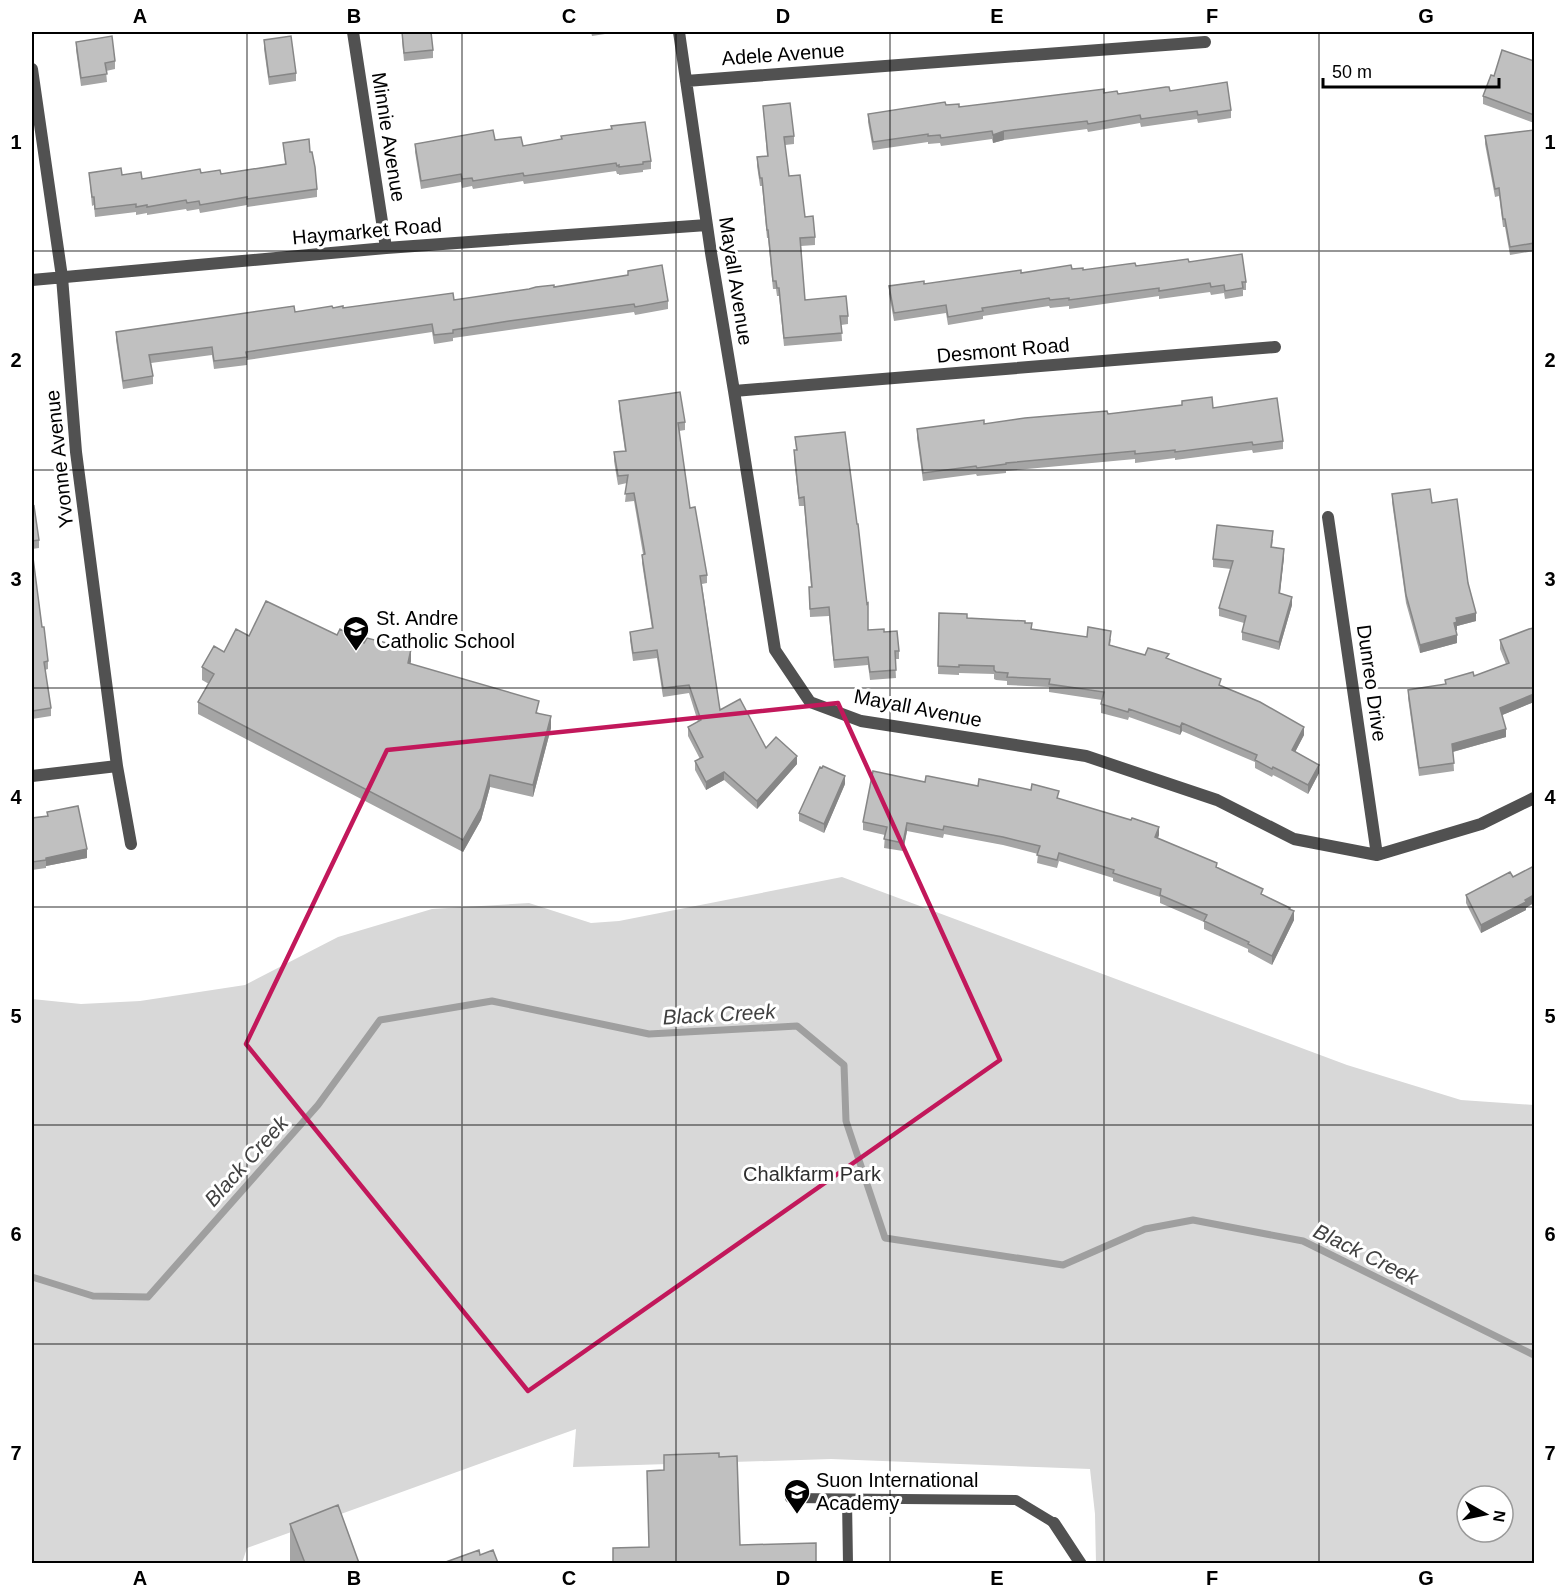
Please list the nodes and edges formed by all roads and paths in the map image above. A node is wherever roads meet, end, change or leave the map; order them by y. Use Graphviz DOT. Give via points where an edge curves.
graph roads {
  1 [pos="353,32"];
  2 [pos="679,32"];
  3 [pos="1205,42"];
  4 [pos="32,69"];
  5 [pos="686,81"];
  6 [pos="707,225"];
  7 [pos="386,248"];
  8 [pos="62,277"];
  9 [pos="32,280"];
  10 [pos="1275,347"];
  11 [pos="734,391"];
  12 [pos="1328,517"];
  13 [pos="117,766"];
  14 [pos="32,776"];
  15 [pos="1534,798"];
  16 [pos="131,844"];
  17 [pos="1377,855"];
  18 [pos="790,1497"];
  19 [pos="847,1499"];
  20 [pos="1054,1523"];
  21 [pos="848,1563"];
  22 [pos="1081,1563"];
  1 -- 7 [label="street, Minnie Avenue"];
  2 -- 5 [label="street, Mayall Avenue"];
  3 -- 5 [label="street, Adele Avenue"];
  4 -- 8 [label="street, Yvonne Avenue"];
  5 -- 6 [label="street, Mayall Avenue"];
  6 -- 7 [label="street, Haymarket Road"];
  6 -- 11 [label="street, Mayall Avenue"];
  7 -- 8 [label="street, Haymarket Road"];
  8 -- 9 [label="street, Haymarket Road"];
  8 -- 13 [label="street, Yvonne Avenue" via="76,452"];
  10 -- 11 [label="street, Desmont Road"];
  11 -- 17 [label="street, Mayall Avenue" via="775,650 810,702 861,721 1086,756 1217,800 1294,839"];
  12 -- 17 [label="street, Dunreo Drive"];
  13 -- 14 [label="street"];
  13 -- 16 [label="street, Yvonne Avenue"];
  15 -- 17 [label="street, Mayall Avenue" via="1481,824"];
  18 -- 19 [label="lane"];
  19 -- 20 [label="lane" via="1016,1500"];
  19 -- 21 [label="lane"];
  20 -- 22 [label="street"];
}
